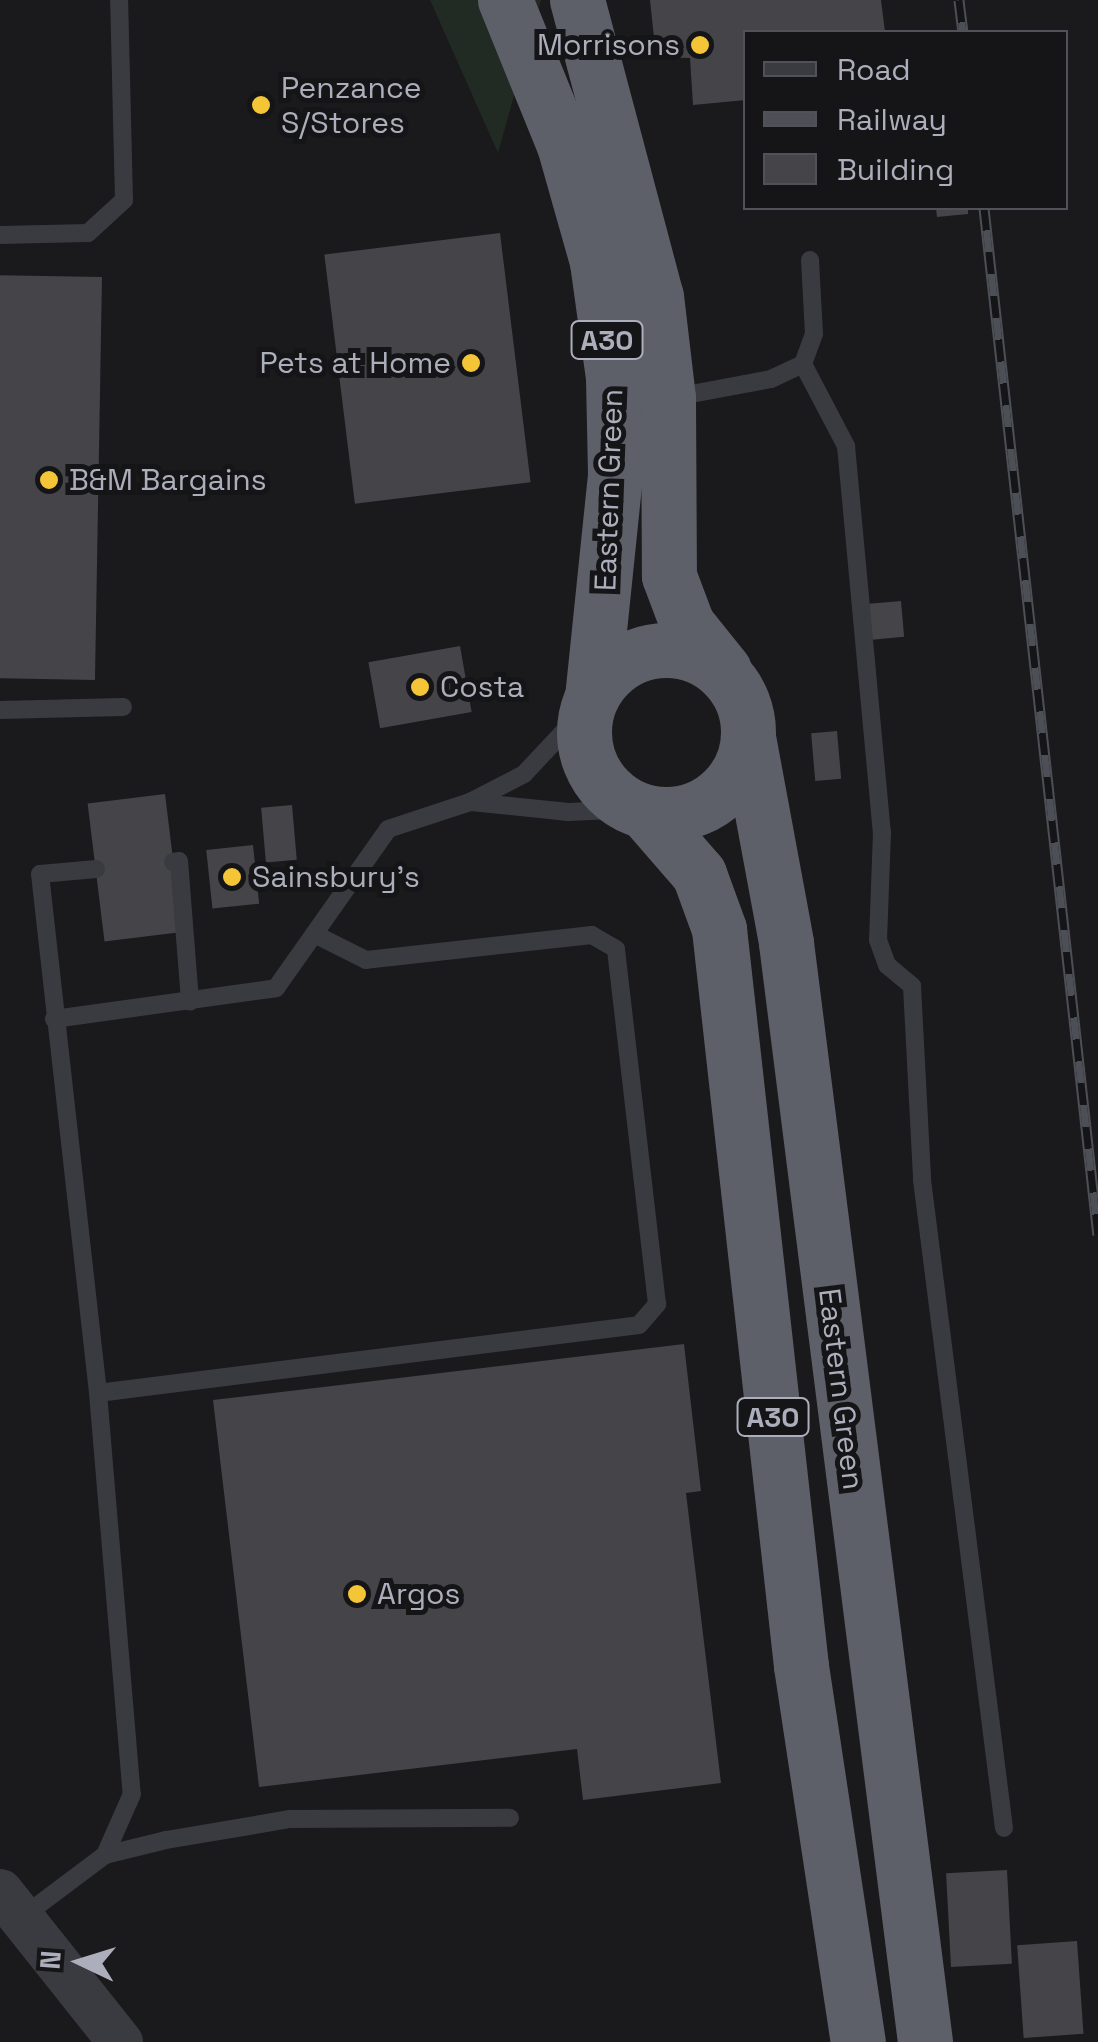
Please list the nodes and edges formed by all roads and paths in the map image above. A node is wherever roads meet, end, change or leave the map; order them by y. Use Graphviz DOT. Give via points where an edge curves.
graph roads {
  1 [pos="119,0"];
  2 [pos="505,0"];
  3 [pos="577,0"];
  4 [pos="0,235"];
  5 [pos="810,260"];
  6 [pos="803,364"];
  7 [pos="668,398"];
  8 [pos="724,670"];
  9 [pos="590,702"];
  10 [pos="124,707"];
  11 [pos="0,710"];
  12 [pos="748,737"];
  13 [pos="470,802"];
  14 [pos="641,811"];
  15 [pos="173,862"];
  16 [pos="96,869"];
  17 [pos="318,936"];
  18 [pos="190,1002"];
  19 [pos="54,1019"];
  20 [pos="98,1393"];
  21 [pos="510,1818"];
  22 [pos="1004,1828"];
  23 [pos="106,1855"];
  24 [pos="10,1905"];
  25 [pos="120,2042"];
  26 [pos="858,2042"];
  27 [pos="924,2042"];
  1 -- 4 [label="lane" via="124,200 88,232"];
  2 -- 9 [label="highway, Eastern Green / A30" via="564,145 597,262 612,378 615,474"];
  3 -- 7 [label="highway, Eastern Green / A30" via="656,296"];
  5 -- 6 [label="lane" via="814,334"];
  6 -- 7 [label="lane" via="714,394"];
  6 -- 22 [label="lane" via="846,446 882,832 878,940 888,965 912,986 922,1180"];
  7 -- 8 [label="highway, Eastern Green / A30" via="669,576 688,624"];
  8 -- 9 [label="highway" via="678,651 653,651 614,668"];
  8 -- 12 [label="highway" via="744,709"];
  9 -- 13 [label="lane" via="524,774"];
  9 -- 14 [label="highway" via="583,735 590,763 604,788"];
  10 -- 11 [label="lane"];
  12 -- 14 [label="highway" via="742,764 710,802 688,812"];
  12 -- 27 [label="highway, Eastern Green / A30" via="786,942"];
  13 -- 14 [label="lane"];
  13 -- 17 [label="lane" via="388,829 356,867"];
  14 -- 26 [label="highway, A30" via="699,874 719,929 800,1666"];
  15 -- 18 [label="lane" via="179,861"];
  16 -- 19 [label="lane" via="40,874"];
  17 -- 18 [label="lane" via="276,988"];
  17 -- 20 [label="lane" via="366,960 592,935 616,949 657,1304 639,1325"];
  18 -- 19 [label="lane"];
  19 -- 20 [label="lane"];
  20 -- 23 [label="lane" via="132,1794"];
  21 -- 23 [label="lane" via="290,1820"];
  23 -- 24 [label="lane"];
  24 -- 25 [label="street"];
}
